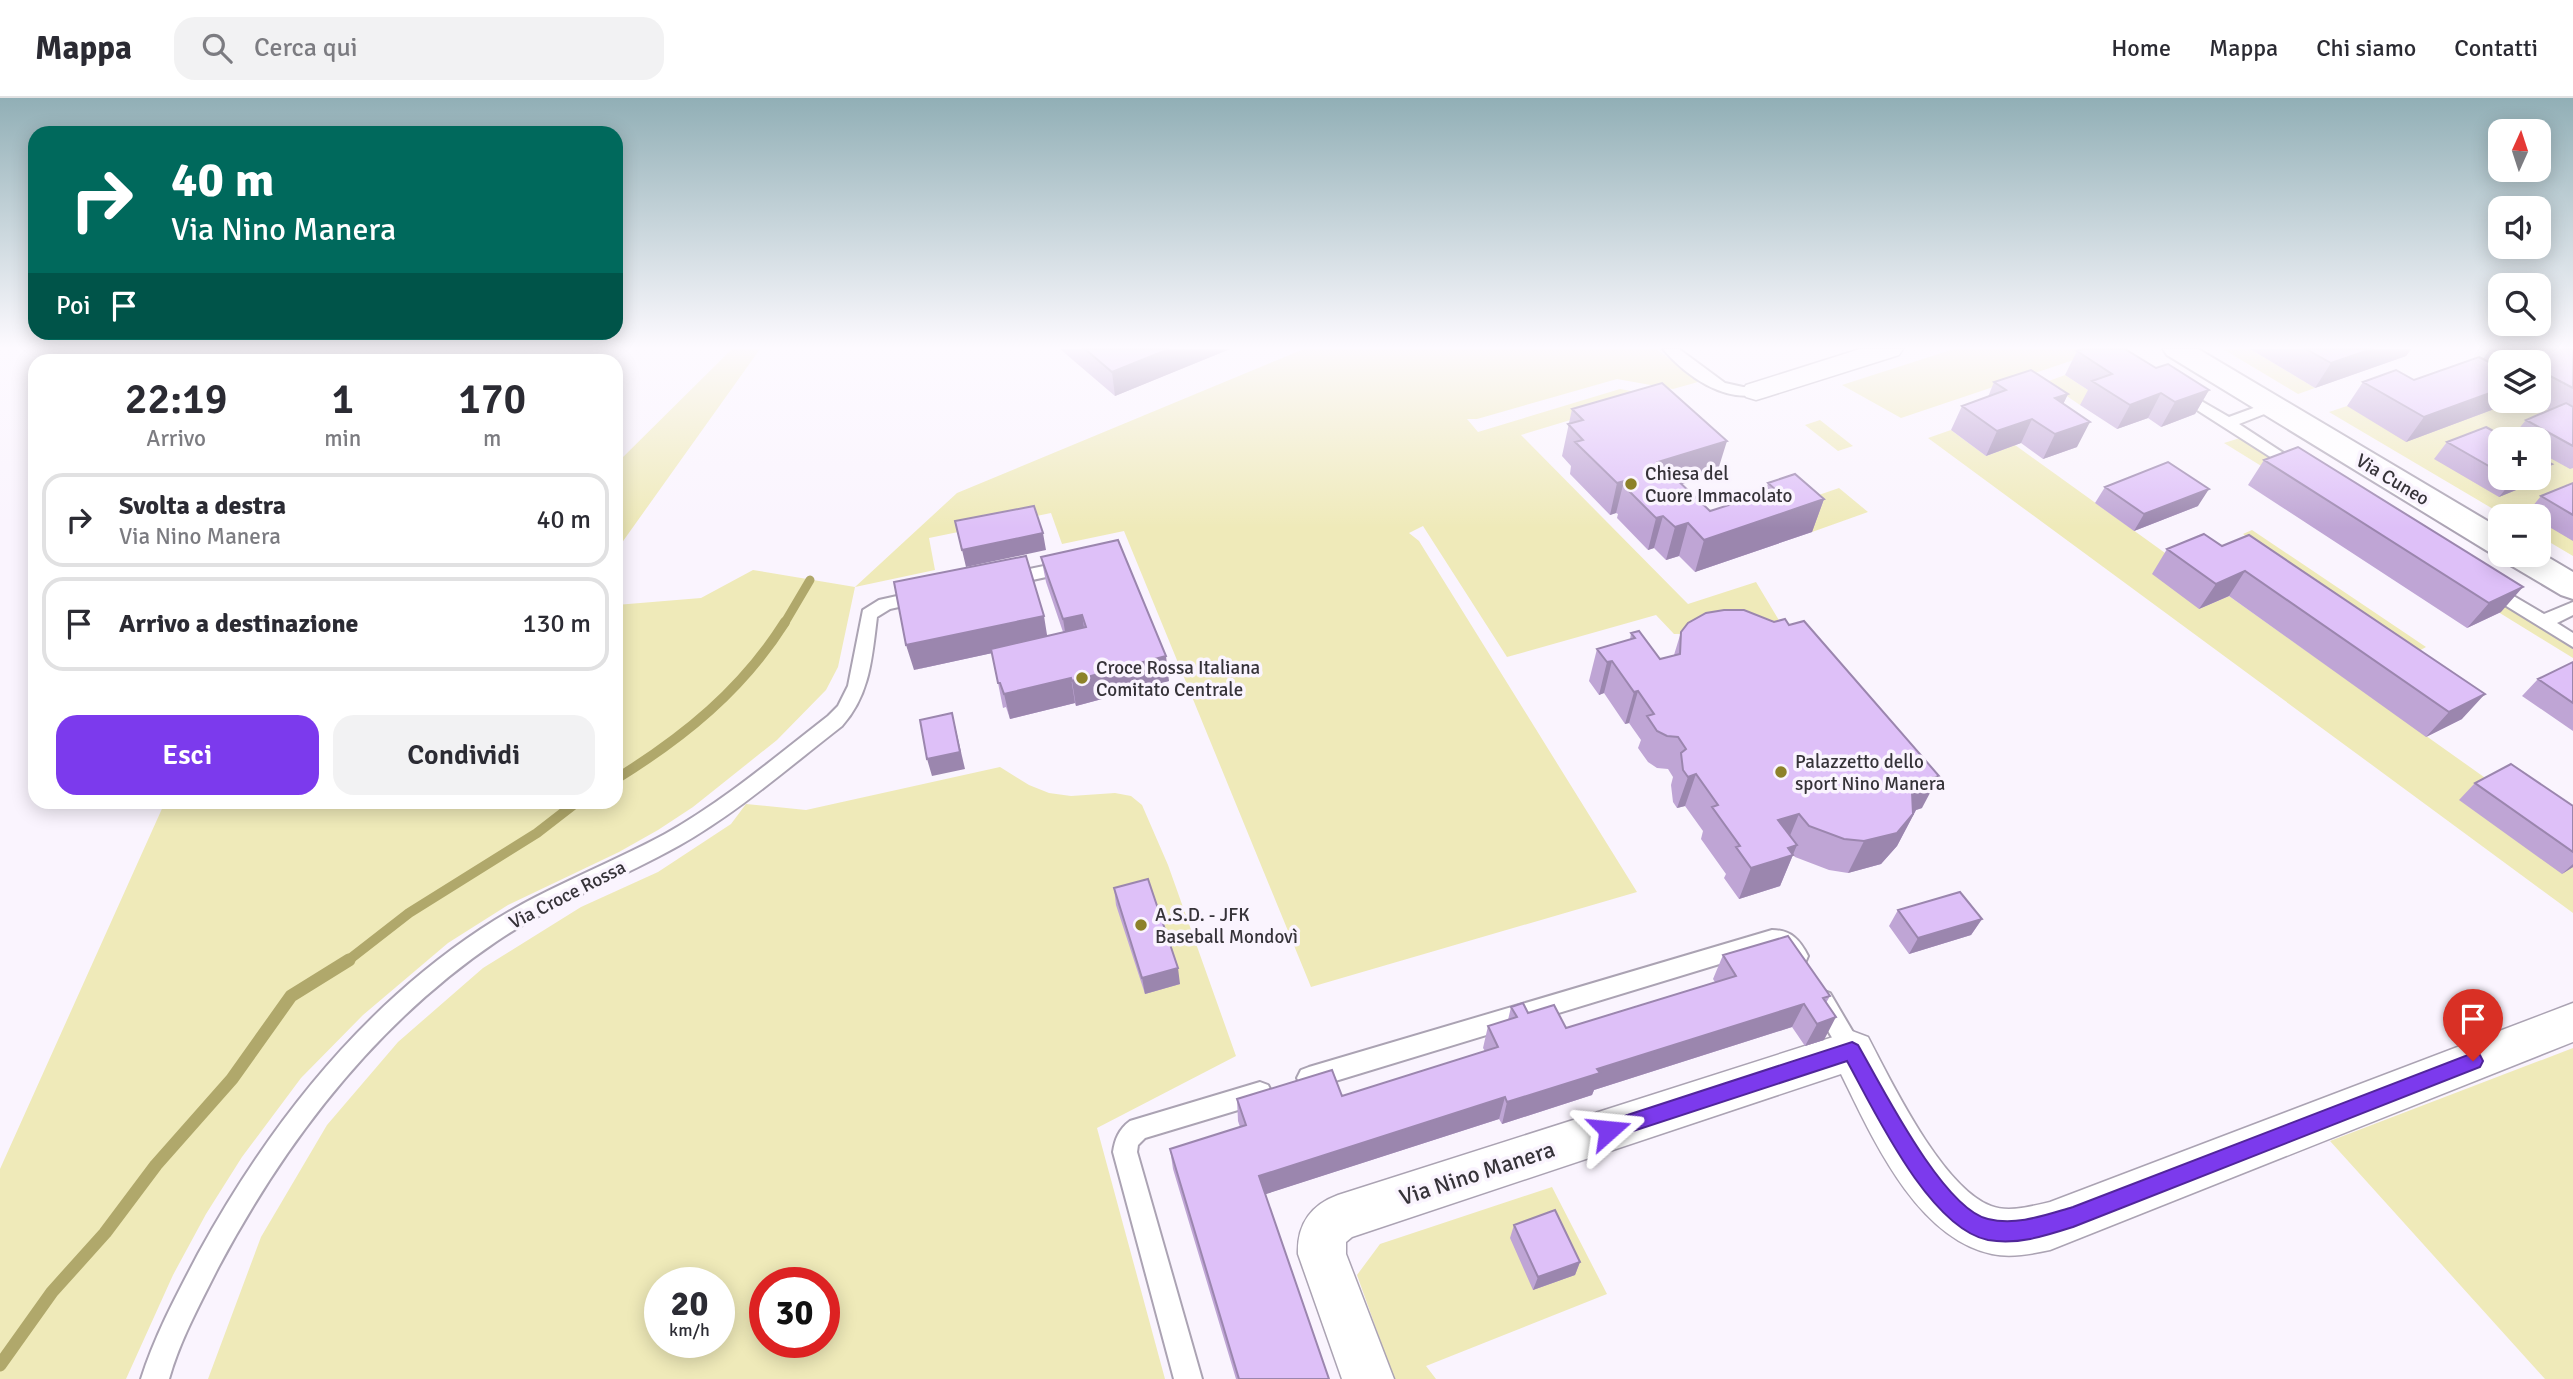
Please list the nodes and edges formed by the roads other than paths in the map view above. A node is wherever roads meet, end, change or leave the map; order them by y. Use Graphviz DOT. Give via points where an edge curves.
graph roads {
  1 [pos="2205,409"];
  2 [pos="2265,409"];
  3 [pos="2277,409"];
  4 [pos="2227,423"];
  5 [pos="2317,479"];
  6 [pos="2488,536"];
  7 [pos="1079,565"];
  8 [pos="2539,567"];
  9 [pos="2475,579"];
  10 [pos="989,583"];
  11 [pos="2573,587"];
  12 [pos="950,591"];
  13 [pos="2573,608"];
  14 [pos="2543,622"];
  15 [pos="2573,641"];
  16 [pos="2573,1022"];
  17 [pos="1852,1051"];
  18 [pos="155,1379"];
  19 [pos="1188,1379"];
  20 [pos="1368,1379"];
  1 -- 4 [label="lane"];
  2 -- 4 [label="lane"];
  3 -- 6 [label="main road, Via Cuneo"];
  4 -- 5 [label="lane"];
  7 -- 10 [label="lane"];
  8 -- 11 [label="main road"];
  9 -- 14 [label="lane"];
  12 -- 18 [label="lane, Via Croce Rossa" via="885,604 869,614 855,696 835,721 690,829 542,903 486,937 383,1022 317,1092 257,1175 167,1342"];
  13 -- 14 [label="lane"];
  14 -- 15 [label="lane"];
  16 -- 17 [label="street" via="2049,1226 2007,1232 1970,1221 1939,1193 1895,1132"];
  17 -- 19 [label="lane" via="1790,944 1772,939 1132,1133 1125,1152"];
  17 -- 20 [label="street, Via Nino Manera" via="1338,1218 1326,1226 1322,1254"];
}
